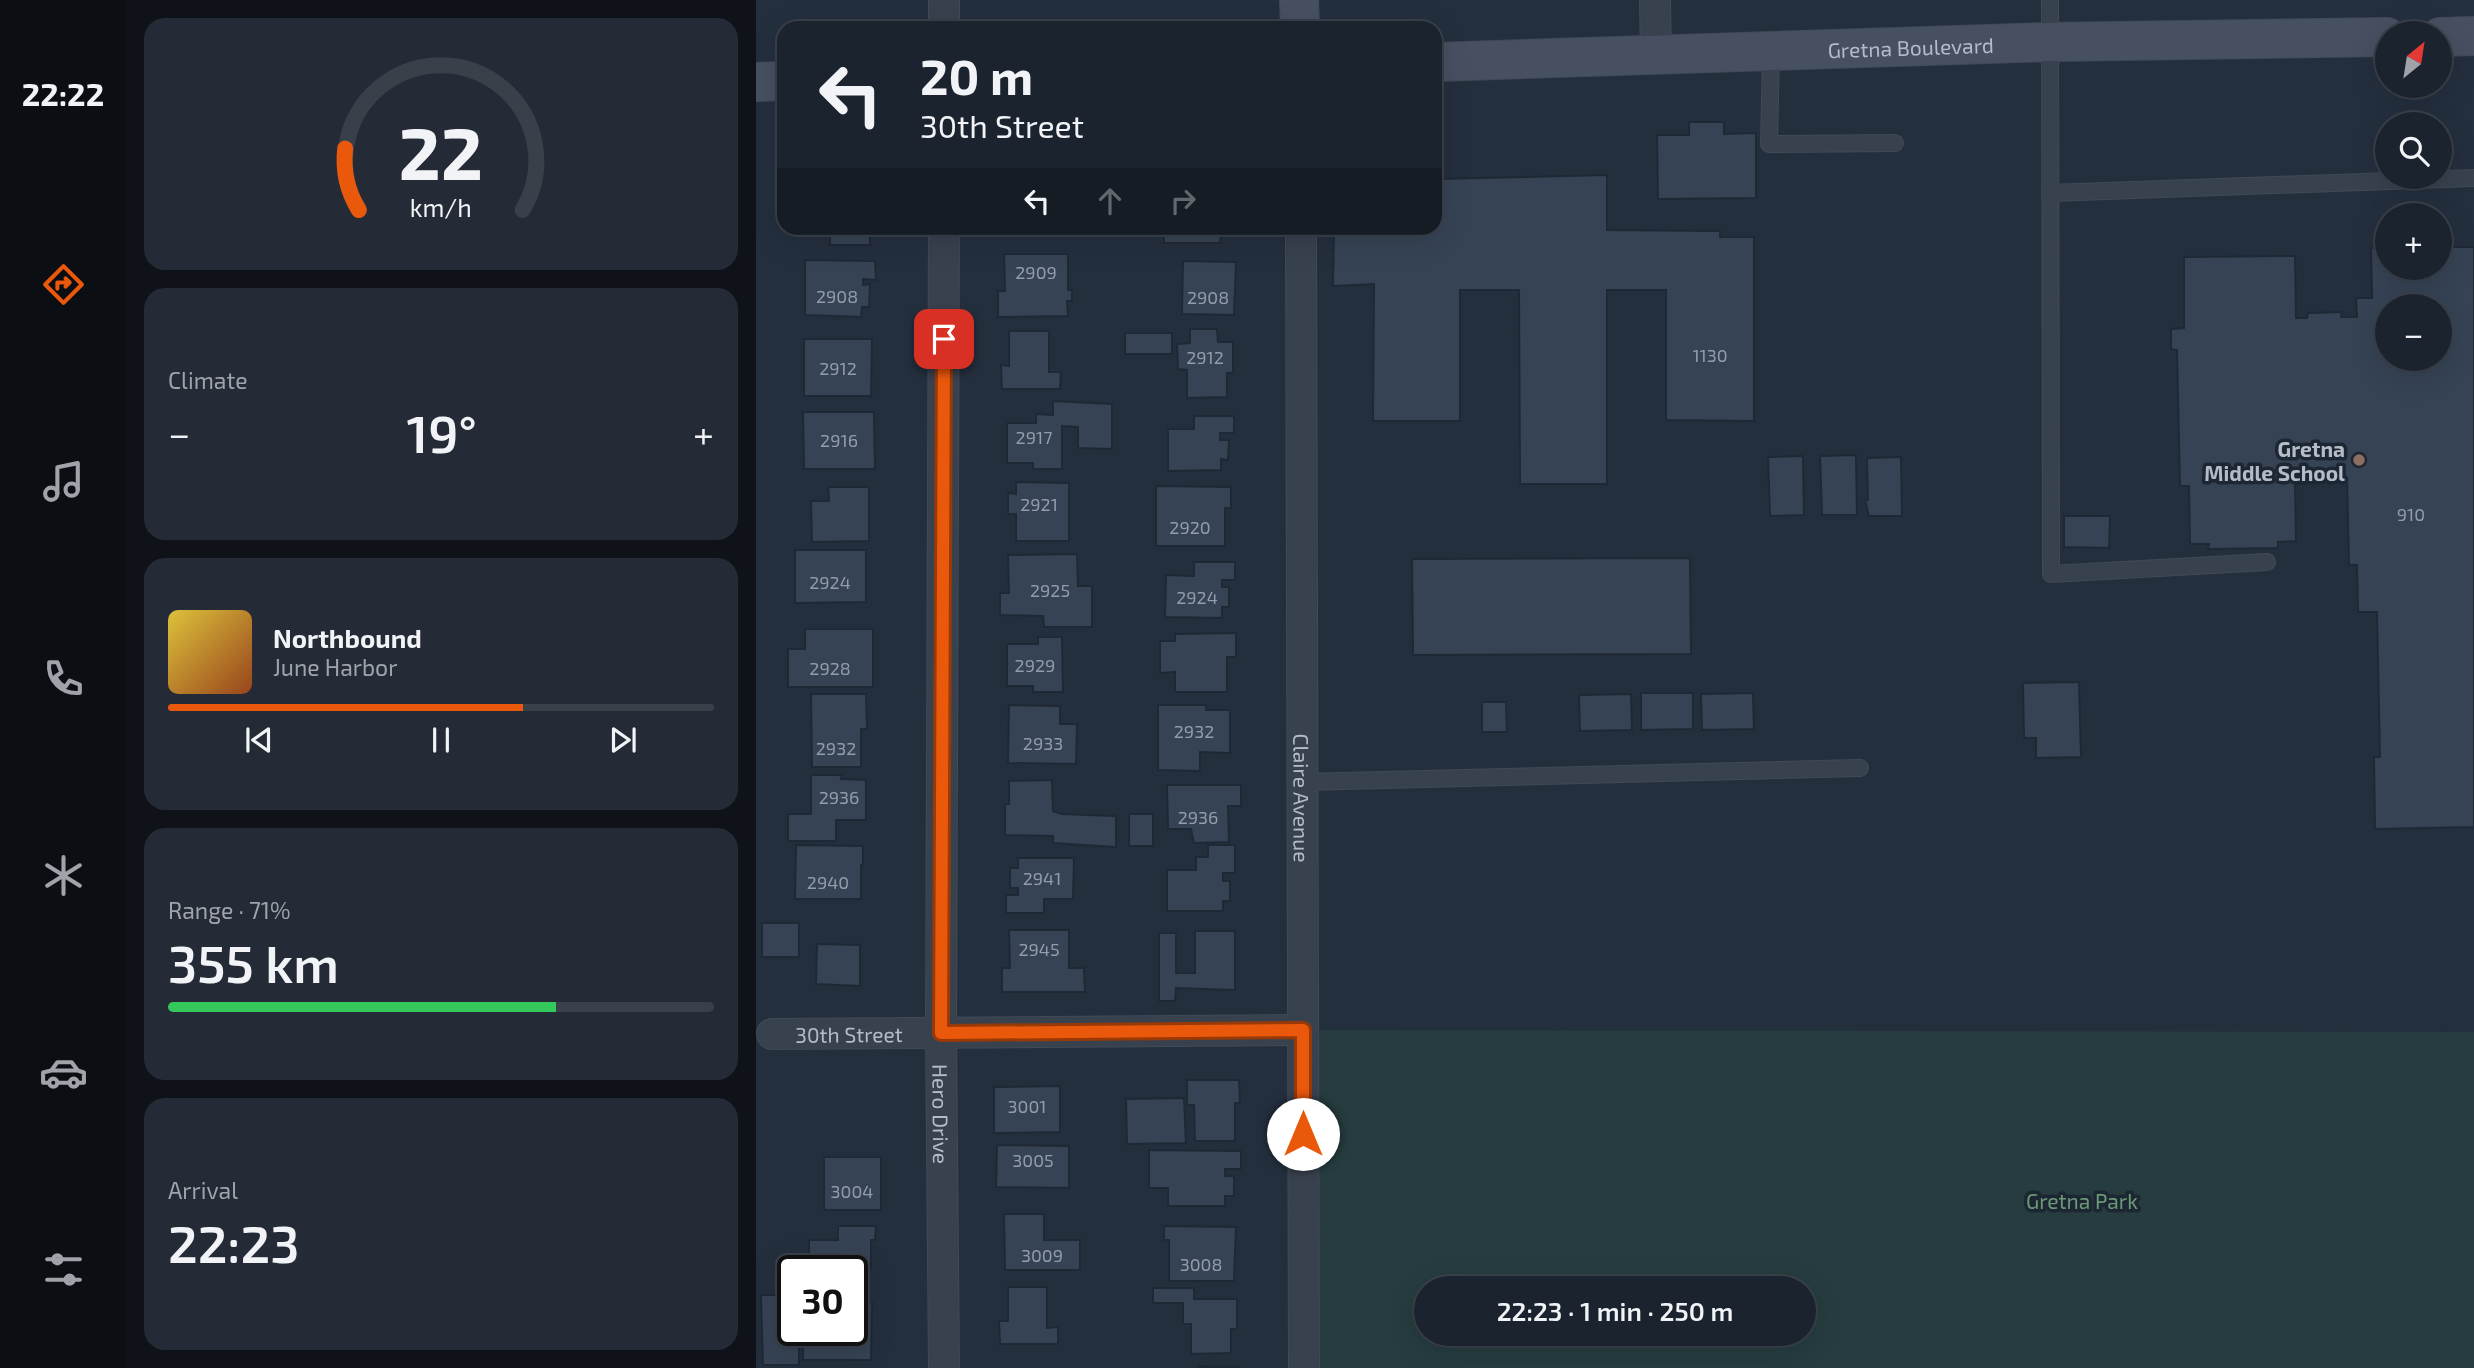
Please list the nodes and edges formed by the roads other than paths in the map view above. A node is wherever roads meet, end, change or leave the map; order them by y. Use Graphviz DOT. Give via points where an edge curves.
graph roads {
  1 [pos="943,0"];
  2 [pos="1299,0"];
  3 [pos="1655,0"];
  4 [pos="2050,0"];
  5 [pos="944,21"];
  6 [pos="1300,21"];
  7 [pos="2474,36"];
  8 [pos="2375,37"];
  9 [pos="2452,37"];
  10 [pos="2050,42"];
  11 [pos="1771,52"];
  12 [pos="1656,55"];
  13 [pos="1442,62"];
  14 [pos="777,81"];
  15 [pos="756,82"];
  16 [pos="1895,143"];
  17 [pos="2474,178"];
  18 [pos="2050,193"];
  19 [pos="944,235"];
  20 [pos="1301,235"];
  21 [pos="2267,562"];
  22 [pos="1860,768"];
  23 [pos="1302,782"];
  24 [pos="1303,1030"];
  25 [pos="941,1033"];
  26 [pos="772,1034"];
  27 [pos="944,1368"];
  28 [pos="1304,1368"];
  1 -- 5 [label="street"];
  2 -- 6 [label="street"];
  3 -- 12 [label="street"];
  4 -- 10 [label="lane"];
  7 -- 9 [label="street"];
  8 -- 10 [label="street, Gretna Boulevard"];
  10 -- 11 [label="street, Gretna Boulevard"];
  10 -- 18 [label="lane"];
  11 -- 12 [label="street, Gretna Boulevard"];
  11 -- 16 [label="lane" via="1769,144"];
  12 -- 13 [label="street, Gretna Boulevard"];
  14 -- 15 [label="street"];
  17 -- 18 [label="lane"];
  18 -- 21 [label="lane" via="2052,574"];
  19 -- 25 [label="street, Hero Drive"];
  20 -- 23 [label="street, Claire Avenue"];
  22 -- 23 [label="lane"];
  23 -- 24 [label="street, Claire Avenue"];
  24 -- 25 [label="street, 30th Street"];
  24 -- 28 [label="street, Claire Avenue"];
  25 -- 26 [label="street, 30th Street"];
  25 -- 27 [label="street, Hero Drive"];
}
